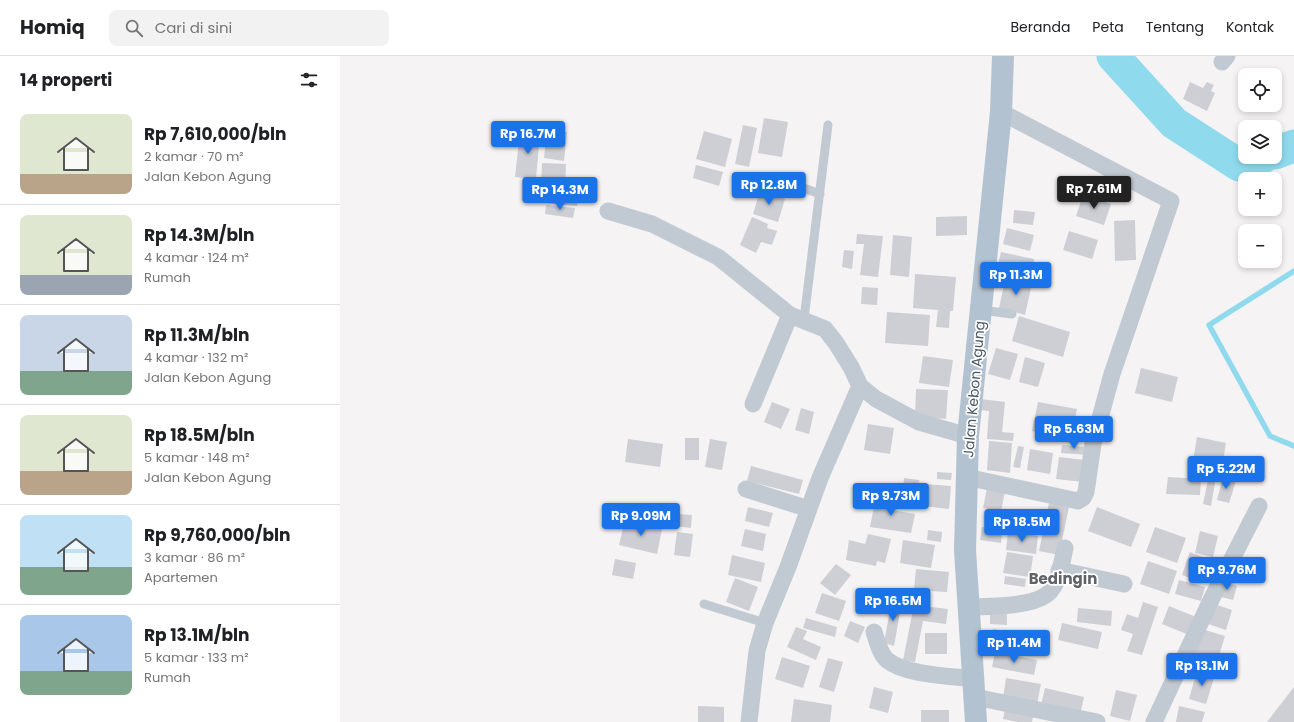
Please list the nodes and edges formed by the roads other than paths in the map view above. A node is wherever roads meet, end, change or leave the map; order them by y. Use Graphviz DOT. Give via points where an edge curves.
graph roads {
  1 [pos="1003,56"];
  2 [pos="1001,112"];
  3 [pos="828,125"];
  4 [pos="773,178"];
  5 [pos="820,194"];
  6 [pos="608,211"];
  7 [pos="981,310"];
  8 [pos="1012,314"];
  9 [pos="797,317"];
  10 [pos="860,386"];
  11 [pos="753,404"];
  12 [pos="968,436"];
  13 [pos="966,477"];
  14 [pos="746,489"];
  15 [pos="1259,506"];
  16 [pos="809,509"];
  17 [pos="1065,548"];
  18 [pos="1059,570"];
  19 [pos="1124,584"];
  20 [pos="704,604"];
  21 [pos="968,607"];
  22 [pos="765,623"];
  23 [pos="874,632"];
  24 [pos="975,688"];
  25 [pos="749,722"];
  26 [pos="976,722"];
  27 [pos="1097,722"];
  28 [pos="1154,722"];
  1 -- 2 [label="main road, Jalan Kebon Agung"];
  2 -- 7 [label="main road, Jalan Kebon Agung"];
  2 -- 13 [label="street" via="1171,201 1112,374 1093,444 1083,498 1078,501"];
  3 -- 5 [label="lane"];
  4 -- 5 [label="lane"];
  5 -- 9 [label="lane"];
  6 -- 9 [label="street" via="652,224 718,257"];
  7 -- 8 [label="lane"];
  7 -- 12 [label="main road, Jalan Kebon Agung"];
  9 -- 10 [label="street" via="825,329 851,367"];
  9 -- 11 [label="street"];
  10 -- 12 [label="street" via="876,399 919,422"];
  10 -- 16 [label="street"];
  12 -- 13 [label="main road, Jalan Kebon Agung"];
  13 -- 21 [label="main road, Jalan Kebon Agung" via="965,550"];
  14 -- 16 [label="street"];
  15 -- 28 [label="street" via="1211,600"];
  16 -- 22 [label="street"];
  17 -- 18 [label="street"];
  18 -- 19 [label="street"];
  18 -- 21 [label="street" via="1052,590 1044,596 1021,604"];
  20 -- 22 [label="lane"];
  21 -- 24 [label="main road, Jalan Kebon Agung"];
  22 -- 25 [label="street" via="757,652"];
  23 -- 24 [label="street" via="883,656 893,664"];
  24 -- 26 [label="main road, Jalan Kebon Agung"];
  24 -- 27 [label="street"];
}
